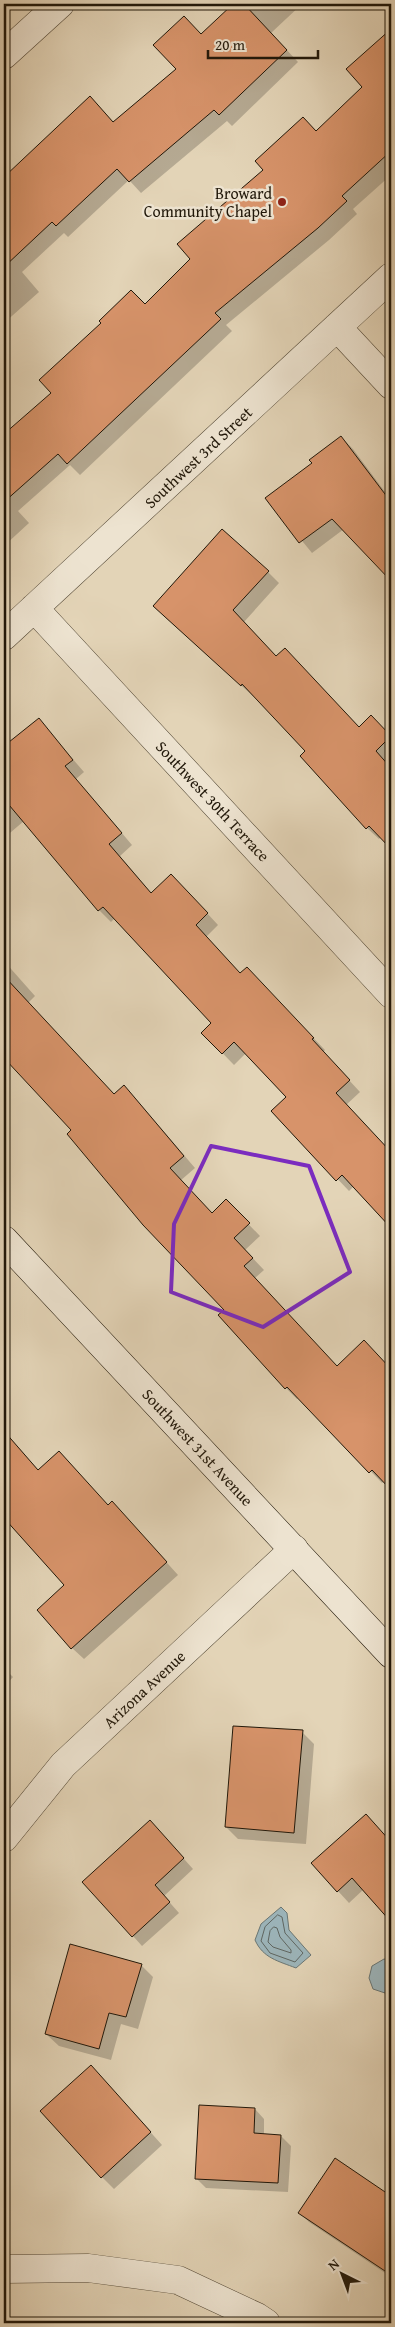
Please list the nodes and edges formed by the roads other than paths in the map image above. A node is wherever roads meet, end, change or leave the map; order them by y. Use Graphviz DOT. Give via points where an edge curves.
graph roads {
  1 [pos="60,4"];
  2 [pos="4,55"];
  3 [pos="391,278"];
  4 [pos="338,327"];
  5 [pos="391,384"];
  6 [pos="34,608"];
  7 [pos="4,636"];
  8 [pos="391,994"];
  9 [pos="4,1240"];
  10 [pos="294,1550"];
  11 [pos="391,1654"];
  12 [pos="4,1838"];
  13 [pos="4,2269"];
  14 [pos="266,2323"];
  1 -- 2 [label="street"];
  3 -- 4 [label="street, Southwest 3rd Street"];
  4 -- 5 [label="street"];
  4 -- 6 [label="street, Southwest 3rd Street"];
  6 -- 7 [label="street, Southwest 3rd Street"];
  6 -- 8 [label="street, Southwest 30th Terrace"];
  9 -- 10 [label="street, Southwest 31st Avenue"];
  10 -- 11 [label="street, Southwest 31st Avenue"];
  10 -- 12 [label="street, Arizona Avenue" via="63,1765"];
  13 -- 14 [label="street" via="88,2268 178,2280"];
}
